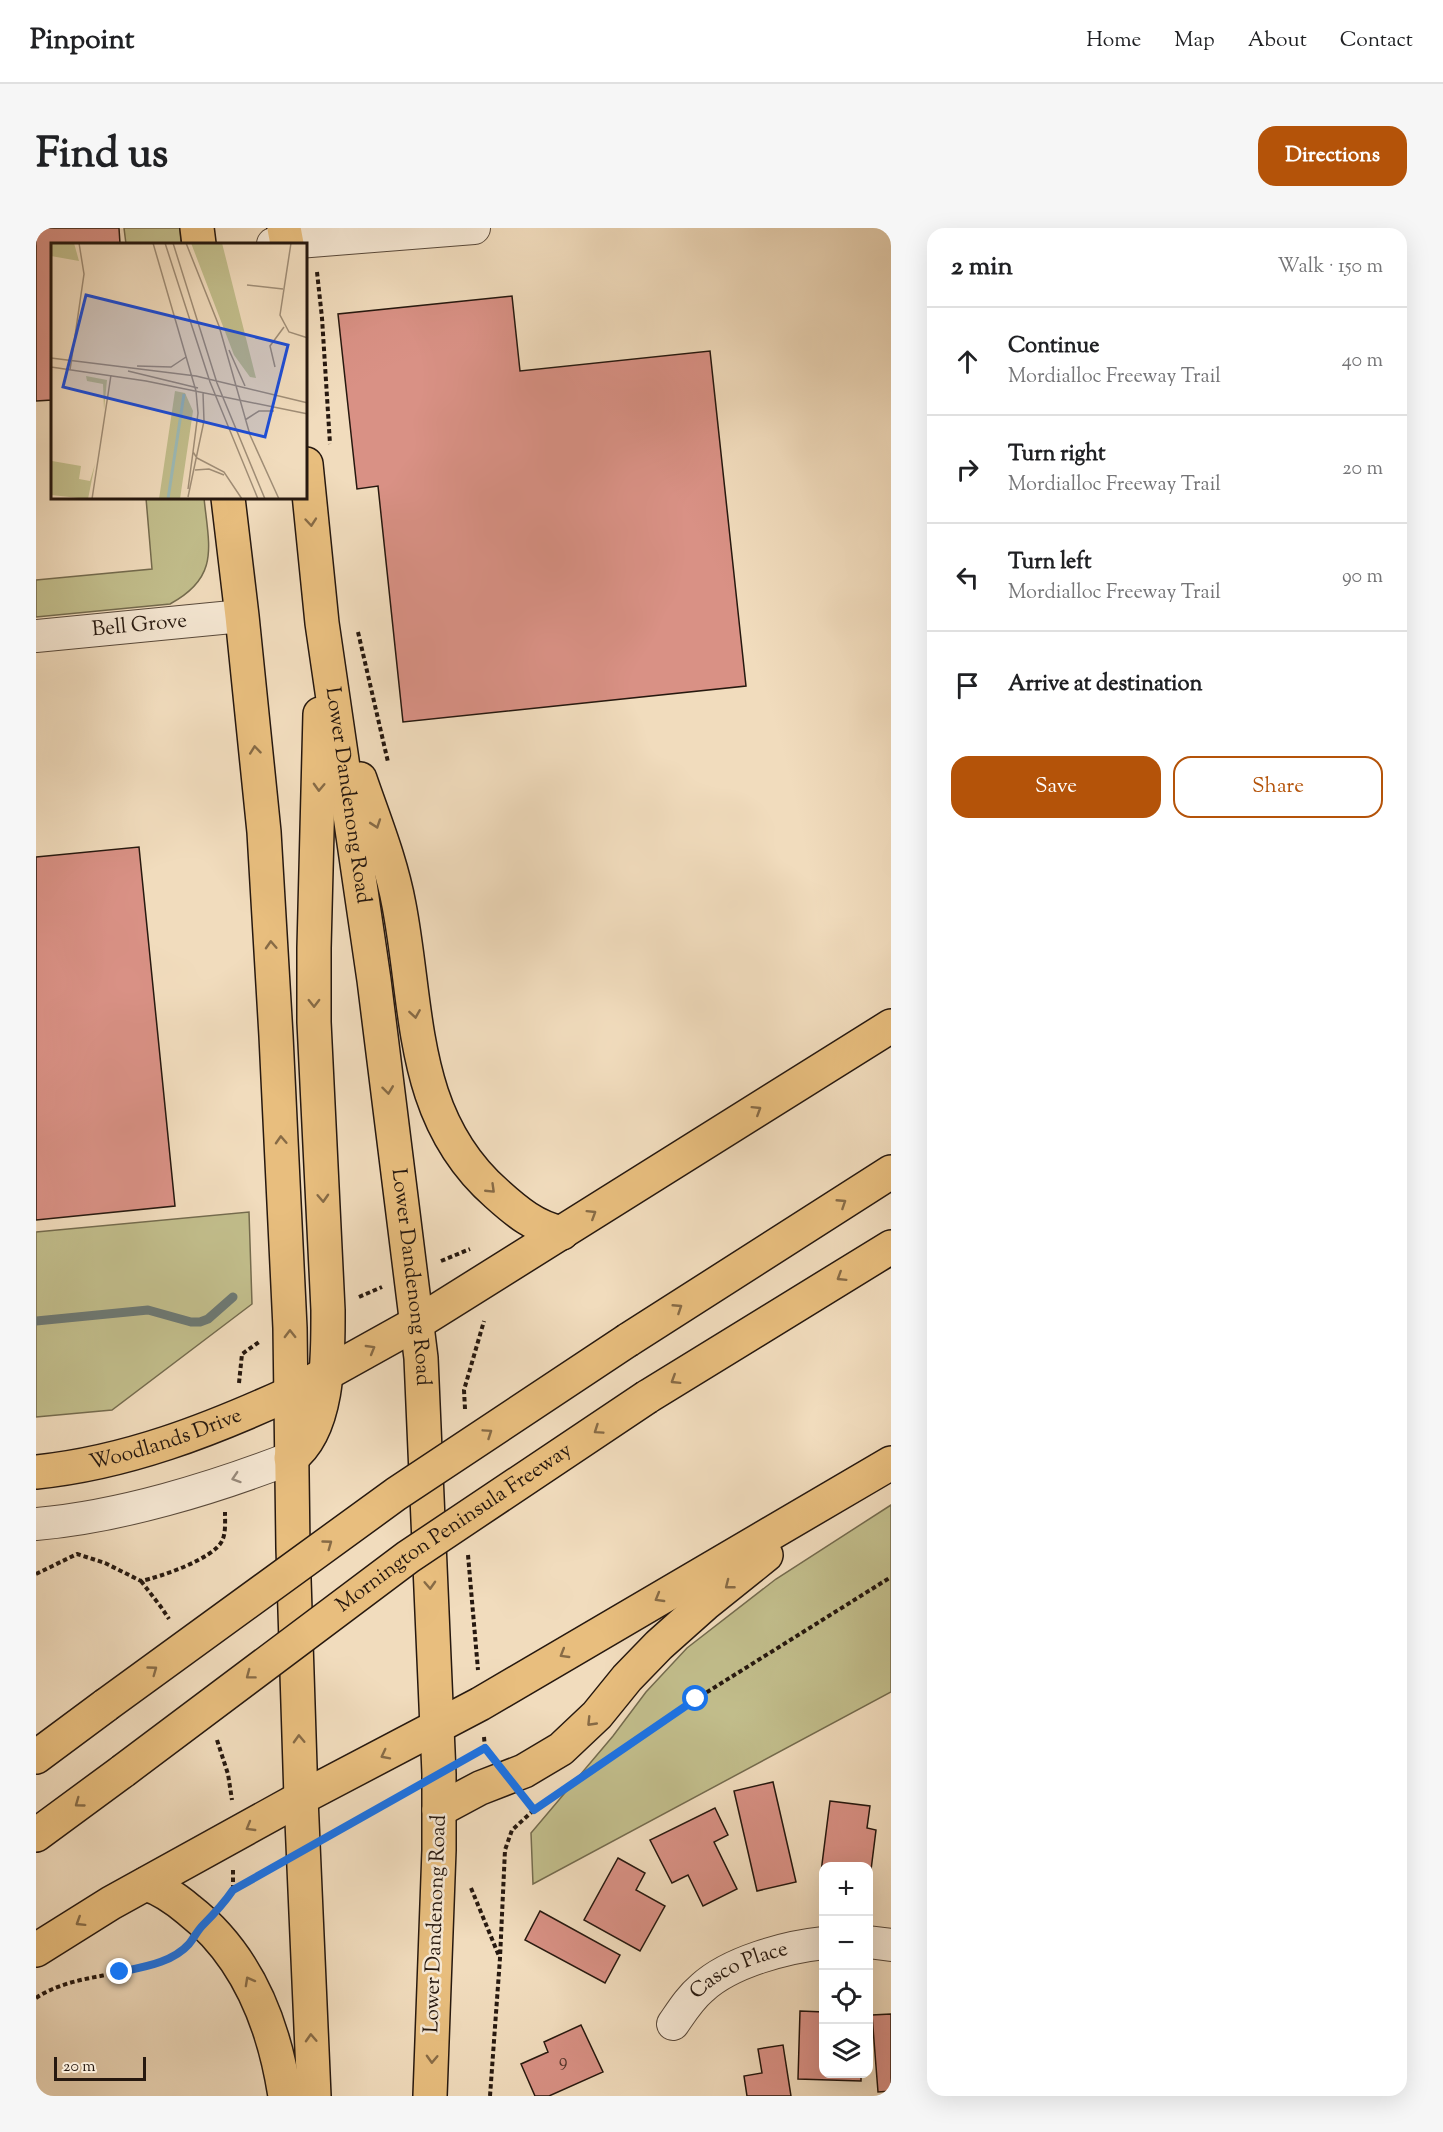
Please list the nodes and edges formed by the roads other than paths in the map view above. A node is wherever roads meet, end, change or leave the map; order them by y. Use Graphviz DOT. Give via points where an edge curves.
graph roads {
  1 [pos="197,228"];
  2 [pos="474,228"];
  3 [pos="283,240"];
  4 [pos="199,243"];
  5 [pos="308,484"];
  6 [pos="228,500"];
  7 [pos="242,616"];
  8 [pos="322,623"];
  9 [pos="36,636"];
  10 [pos="336,709"];
  11 [pos="891,1026"];
  12 [pos="891,1172"];
  13 [pos="562,1233"];
  14 [pos="891,1246"];
  15 [pos="417,1323"];
  16 [pos="326,1375"];
  17 [pos="291,1393"];
  18 [pos="291,1458"];
  19 [pos="891,1463"];
  20 [pos="36,1472"];
  21 [pos="857,1484"];
  22 [pos="36,1524"];
  23 [pos="437,1728"];
  24 [pos="36,1757"];
  25 [pos="301,1798"];
  26 [pos="439,1810"];
  27 [pos="36,1835"];
  28 [pos="146,1884"];
  29 [pos="873,1943"];
  30 [pos="819,1944"];
  31 [pos="891,1945"];
  32 [pos="36,1950"];
  33 [pos="673,2024"];
  34 [pos="285,2096"];
  35 [pos="314,2096"];
  36 [pos="430,2096"];
  1 -- 4 [label="main road"];
  2 -- 3 [label="street"];
  5 -- 8 [label="main road, Lower Dandenong Road, one-way"];
  6 -- 7 [label="main road"];
  7 -- 9 [label="street, Bell Grove"];
  17 -- 7 [label="main road, one-way" via="264,832"];
  8 -- 10 [label="main road, Lower Dandenong Road"];
  8 -- 16 [label="main road, one-way" via="314,948 328,1310"];
  10 -- 13 [label="main road, one-way" via="396,886 426,1079 443,1125 462,1156 491,1189 527,1219"];
  10 -- 15 [label="main road, Lower Dandenong Road, one-way"];
  13 -- 11 [label="main road, Woodlands Drive, one-way"];
  24 -- 12 [label="main road, one-way, bridge" via="396,1494"];
  13 -- 15 [label="main road, Woodlands Drive"];
  14 -- 27 [label="main road, Mornington Peninsula Freeway, one-way, bridge" via="647,1398 408,1557"];
  16 -- 15 [label="main road, Woodlands Drive, one-way"];
  15 -- 23 [label="main road, Lower Dandenong Road, one-way"];
  16 -- 17 [label="main road, Woodlands Drive"];
  16 -- 18 [label="main road" via="314,1428 303,1448"];
  17 -- 18 [label="main road"];
  17 -- 20 [label="main road, Woodlands Drive" via="163,1444 103,1461"];
  18 -- 22 [label="street, one-way" via="139,1506"];
  25 -- 18 [label="main road, one-way"];
  19 -- 21 [label="main road"];
  21 -- 23 [label="main road, one-way"];
  21 -- 26 [label="main road, one-way" via="679,1626 574,1738 539,1763 470,1792"];
  23 -- 25 [label="main road, one-way"];
  23 -- 26 [label="main road, Lower Dandenong Road"];
  25 -- 28 [label="main road, one-way"];
  35 -- 25 [label="main road, one-way"];
  26 -- 36 [label="main road, Lower Dandenong Road, one-way"];
  28 -- 32 [label="main road, one-way"];
  34 -- 28 [label="main road, one-way" via="277,2051 258,1998 240,1965 205,1923 169,1894"];
  29 -- 31 [label="street"];
  30 -- 33 [label="street, Casco Place" via="756,1958 726,1973 704,1986"];
}
